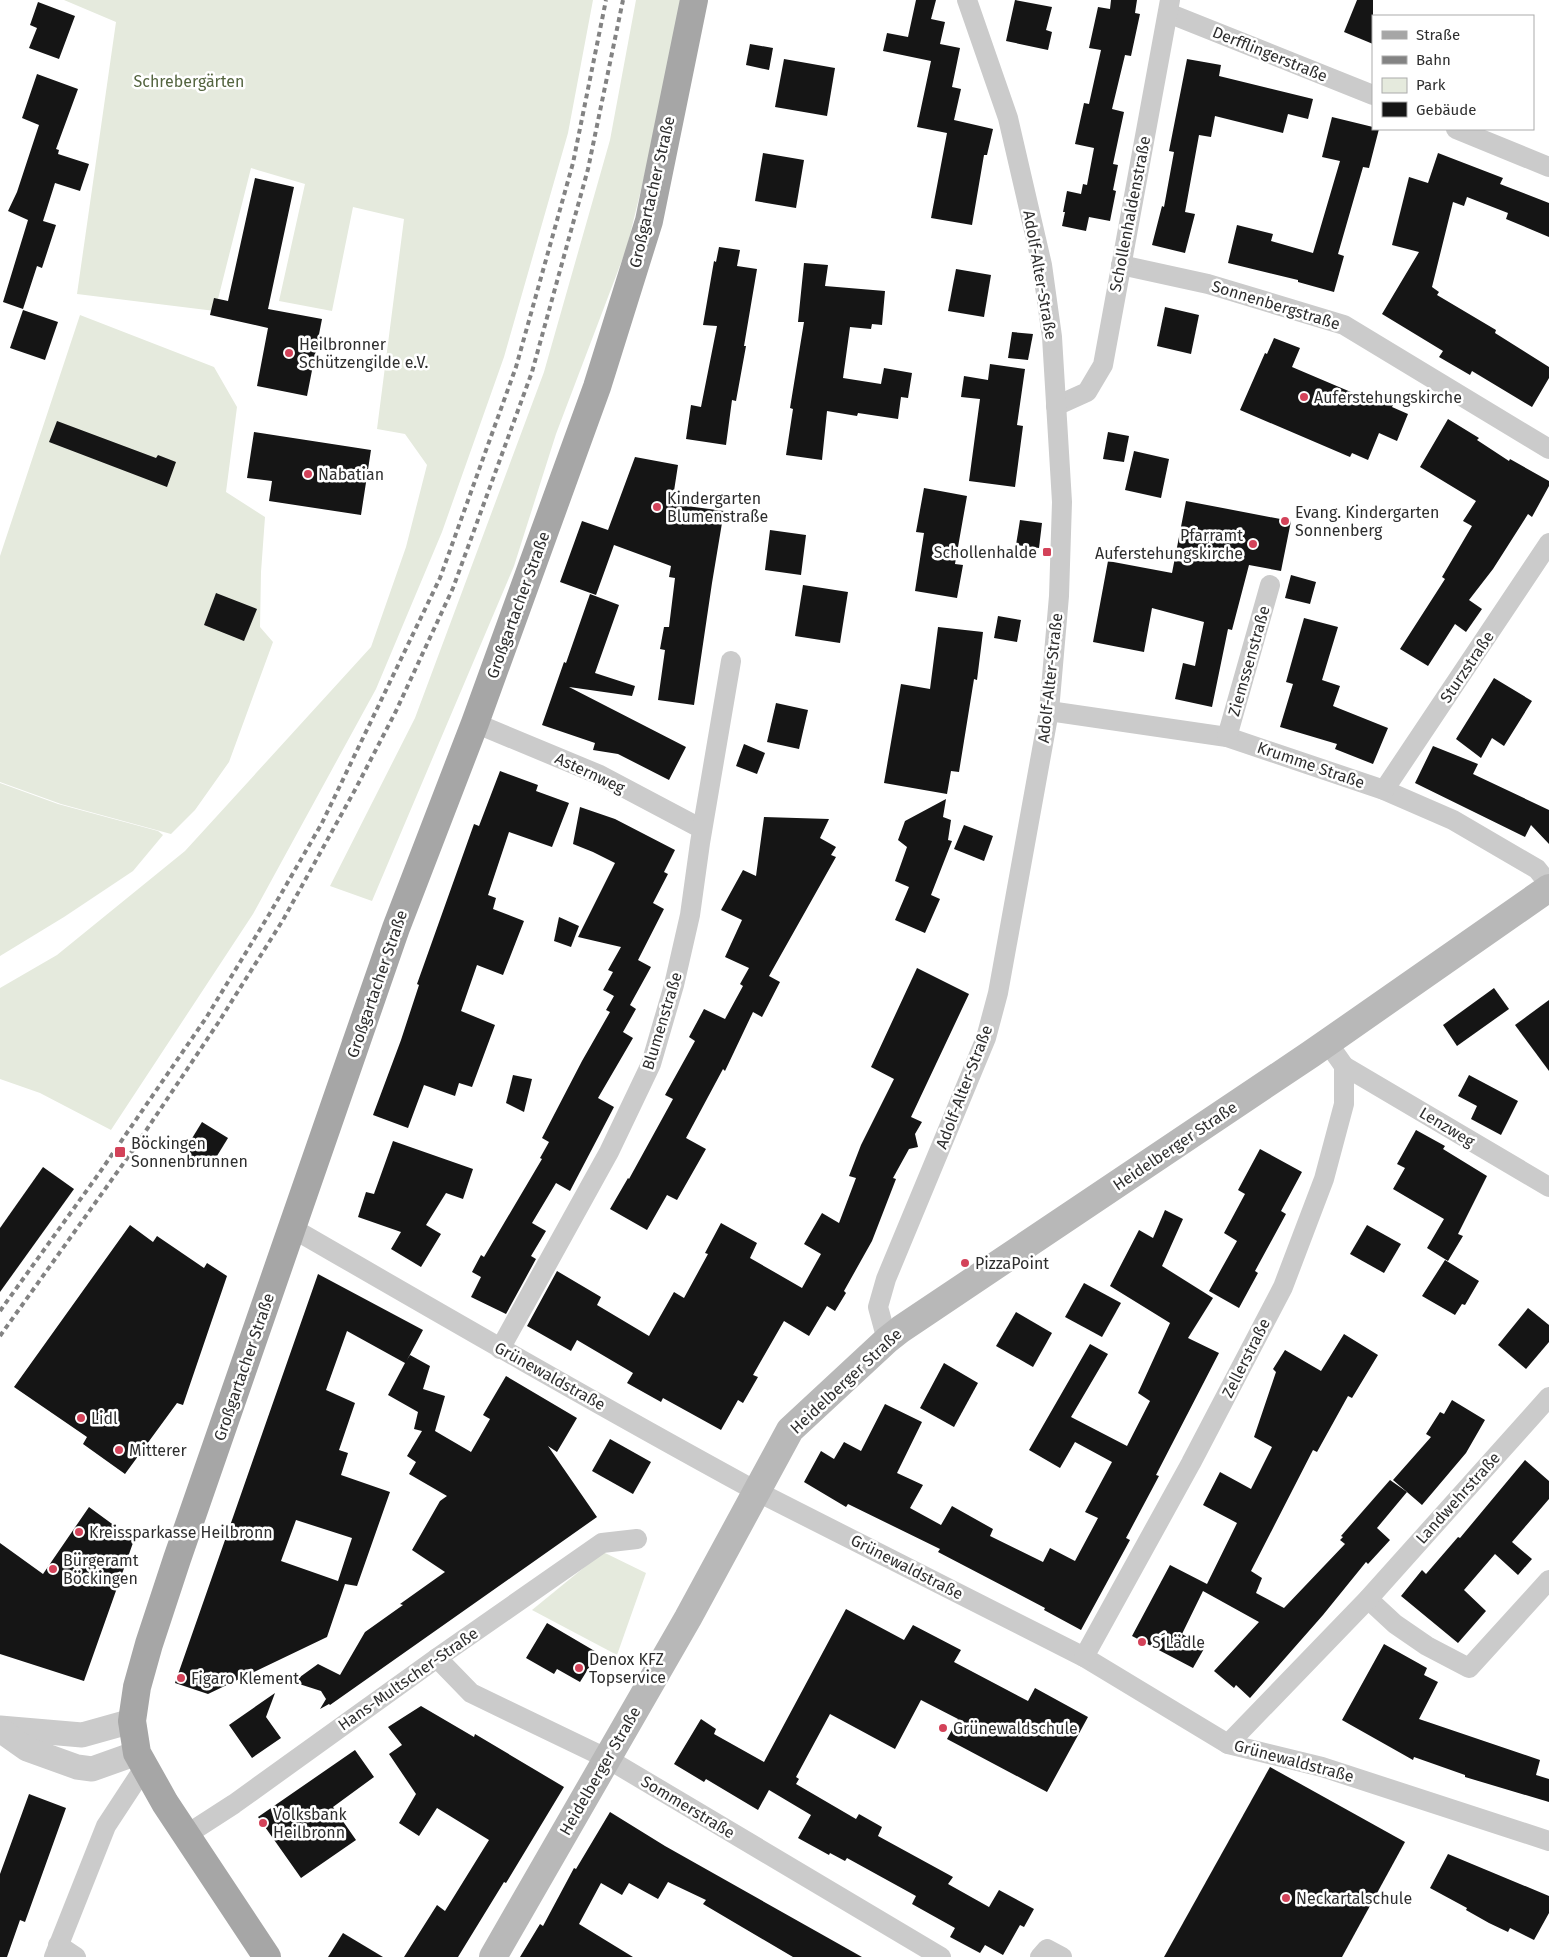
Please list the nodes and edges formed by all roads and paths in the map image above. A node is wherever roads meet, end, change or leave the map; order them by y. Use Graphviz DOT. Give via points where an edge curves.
graph roads {
  1 [pos="694,0"];
  2 [pos="967,0"];
  3 [pos="1169,7"];
  4 [pos="1372,95"];
  5 [pos="1458,130"];
  6 [pos="1549,167"];
  7 [pos="1121,265"];
  8 [pos="1056,406"];
  9 [pos="1549,449"];
  10 [pos="1549,543"];
  11 [pos="1270,586"];
  12 [pos="731,661"];
  13 [pos="1049,711"];
  14 [pos="475,723"];
  15 [pos="1227,737"];
  16 [pos="1384,790"];
  17 [pos="702,830"];
  18 [pos="1549,884"];
  19 [pos="1549,888"];
  20 [pos="1327,1042"];
  21 [pos="1344,1066"];
  22 [pos="1549,1187"];
  23 [pos="292,1228"];
  24 [pos="887,1340"];
  25 [pos="500,1349"];
  26 [pos="1549,1397"];
  27 [pos="756,1491"];
  28 [pos="637,1539"];
  29 [pos="1549,1580"];
  30 [pos="1368,1599"];
  31 [pos="1084,1657"];
  32 [pos="437,1658"];
  33 [pos="132,1721"];
  34 [pos="0,1729"];
  35 [pos="1228,1744"];
  36 [pos="608,1759"];
  37 [pos="140,1760"];
  38 [pos="186,1835"];
  39 [pos="1549,1841"];
  40 [pos="56,1951"];
  41 [pos="76,1957"];
  42 [pos="267,1957"];
  43 [pos="493,1957"];
  44 [pos="942,1957"];
  1 -- 14 [label="main road, Großgartacher Straße" via="649,221 633,275 597,387"];
  2 -- 8 [label="street, Adolf-Alter-Straße" via="1008,118 1042,265 1052,337"];
  3 -- 4 [label="street, Derfflingerstraße"];
  3 -- 7 [label="street, Schollenhaldenstraße"];
  5 -- 6 [label="street"];
  7 -- 8 [label="street, Schollenhaldenstraße" via="1102,365 1087,392"];
  7 -- 9 [label="street, Sonnenbergstraße" via="1208,284 1344,325"];
  8 -- 13 [label="street, Adolf-Alter-Straße" via="1062,502"];
  10 -- 16 [label="street, Sturzstraße"];
  11 -- 15 [label="street, Ziemssenstraße"];
  12 -- 17 [label="street, Blumenstraße"];
  13 -- 15 [label="street, Krumme Straße"];
  13 -- 24 [label="street, Adolf-Alter-Straße" via="998,994 986,1038 886,1279 878,1307"];
  14 -- 17 [label="street, Asternweg" via="600,775"];
  14 -- 23 [label="main road, Großgartacher Straße" via="396,928"];
  15 -- 16 [label="street, Krumme Straße"];
  16 -- 18 [label="street, Krumme Straße" via="1453,820 1538,869"];
  17 -- 25 [label="street, Blumenstraße" via="690,915 651,1064 609,1152"];
  19 -- 20 [label="main road, Heidelberger Straße"];
  20 -- 21 [label="street"];
  20 -- 24 [label="main road, Heidelberger Straße"];
  21 -- 22 [label="street, Lenzweg"];
  21 -- 31 [label="street, Zellerstraße" via="1344,1104 1324,1179 1283,1286 1191,1463"];
  23 -- 25 [label="street, Grünewaldstraße"];
  23 -- 33 [label="main road, Großgartacher Straße" via="149,1644"];
  24 -- 27 [label="main road, Heidelberger Straße" via="790,1430"];
  25 -- 27 [label="street, Grünewaldstraße"];
  26 -- 30 [label="street, Landwehrstraße"];
  27 -- 31 [label="street, Grünewaldstraße"];
  27 -- 36 [label="main road, Heidelberger Straße"];
  28 -- 32 [label="street, Hans-Multscher-Straße" via="602,1543"];
  29 -- 30 [label="street" via="1469,1668 1427,1646 1395,1624"];
  30 -- 35 [label="street, Landwehrstraße"];
  31 -- 35 [label="street, Grünewaldstraße"];
  32 -- 36 [label="street, Sommerstraße" via="470,1693"];
  32 -- 38 [label="street, Hans-Multscher-Straße"];
  33 -- 34 [label="street" via="82,1734"];
  33 -- 37 [label="main road, Großgartacher Straße"];
  34 -- 37 [label="street" via="26,1749 77,1767 92,1770"];
  35 -- 39 [label="street, Grünewaldstraße" via="1322,1767"];
  36 -- 43 [label="main road, Heidelberger Straße"];
  36 -- 44 [label="street, Sommerstraße"];
  37 -- 38 [label="main road"];
  37 -- 40 [label="street" via="106,1826"];
  38 -- 42 [label="main road"];
  40 -- 41 [label="street"];
}
